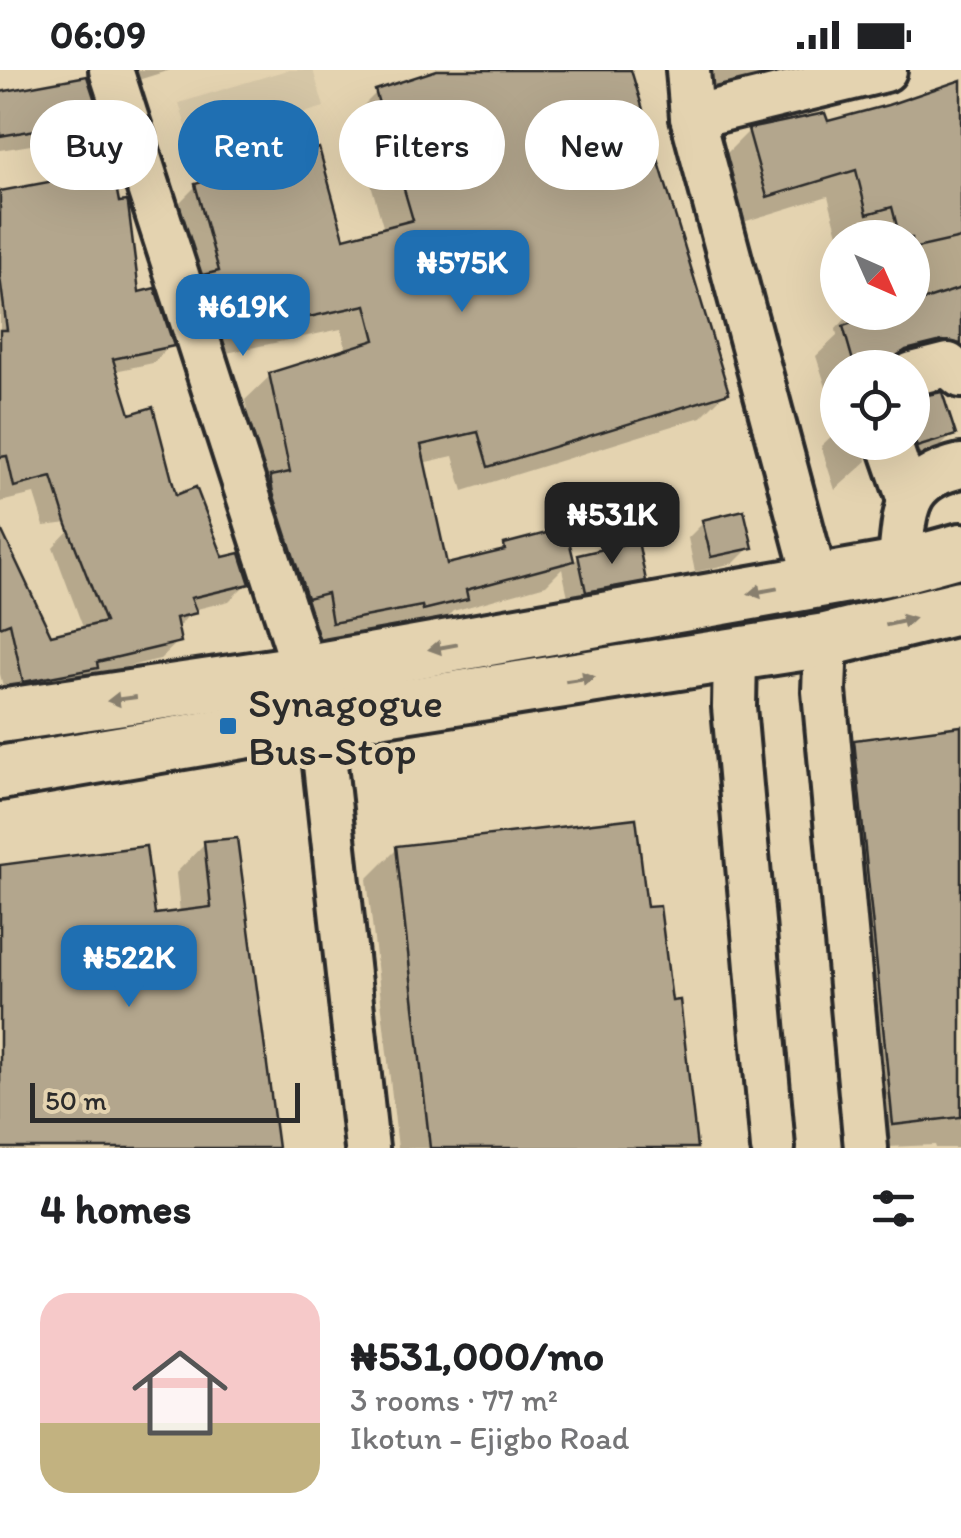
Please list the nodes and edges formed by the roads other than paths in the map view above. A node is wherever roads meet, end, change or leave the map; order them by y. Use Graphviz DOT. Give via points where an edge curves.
graph roads {
  1 [pos="110,70"];
  2 [pos="688,70"];
  3 [pos="885,70"];
  4 [pos="692,117"];
  5 [pos="930,370"];
  6 [pos="961,376"];
  7 [pos="895,460"];
  8 [pos="961,466"];
  9 [pos="908,497"];
  10 [pos="934,558"];
  11 [pos="816,582"];
  12 [pos="958,608"];
  13 [pos="826,640"];
  14 [pos="735,655"];
  15 [pos="314,695"];
  16 [pos="1,714"];
  17 [pos="0,773"];
  18 [pos="367,1148"];
  19 [pos="773,1148"];
  20 [pos="866,1148"];
  1 -- 15 [label="street"];
  2 -- 4 [label="street"];
  3 -- 4 [label="street"];
  4 -- 11 [label="street"];
  5 -- 6 [label="street" via="948,366"];
  7 -- 9 [label="street"];
  8 -- 9 [label="street" via="938,471"];
  9 -- 10 [label="street"];
  10 -- 11 [label="main road"];
  10 -- 12 [label="main road"];
  11 -- 15 [label="main road, one-way"];
  13 -- 12 [label="main road, one-way"];
  13 -- 14 [label="main road"];
  13 -- 20 [label="street" via="824,691"];
  15 -- 14 [label="main road, one-way"];
  14 -- 19 [label="street"];
  15 -- 16 [label="main road, one-way"];
  15 -- 17 [label="main road"];
  15 -- 18 [label="street"];
}
